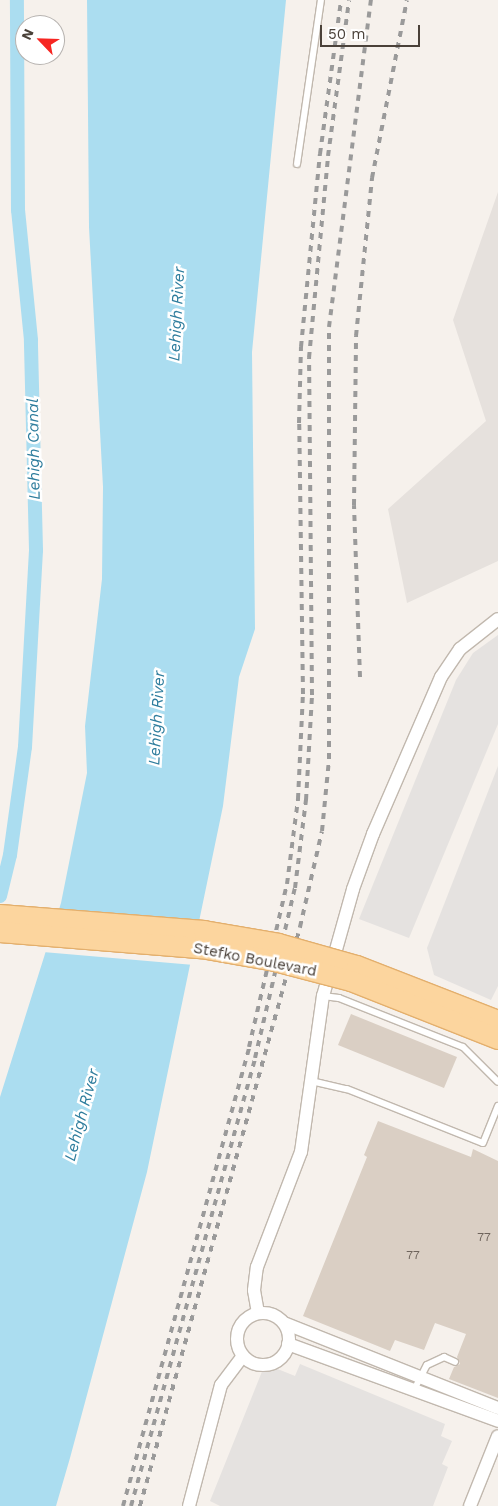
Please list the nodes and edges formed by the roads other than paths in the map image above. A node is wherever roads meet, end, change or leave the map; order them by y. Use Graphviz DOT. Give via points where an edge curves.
graph roads {
  1 [pos="321,0"];
  2 [pos="297,164"];
  3 [pos="498,619"];
  4 [pos="0,915"];
  5 [pos="0,932"];
  6 [pos="323,996"];
  7 [pos="498,1021"];
  8 [pos="498,1038"];
  9 [pos="311,1080"];
  10 [pos="498,1082"];
  11 [pos="498,1106"];
  12 [pos="258,1313"];
  13 [pos="284,1323"];
  14 [pos="288,1344"];
  15 [pos="243,1356"];
  16 [pos="455,1362"];
  17 [pos="419,1377"];
  18 [pos="414,1390"];
  19 [pos="498,1408"];
  20 [pos="498,1422"];
  21 [pos="498,1436"];
  22 [pos="189,1506"];
  23 [pos="470,1506"];
  1 -- 2 [label="lane"];
  3 -- 6 [label="street" via="460,649 441,677 372,834"];
  4 -- 7 [label="main road, Stefko Boulevard, bridge" via="204,931 279,944 357,966"];
  5 -- 8 [label="main road, Stefko Boulevard, bridge" via="201,948 275,961 350,981"];
  6 -- 9 [label="street"];
  6 -- 10 [label="lane" via="339,998 463,1047"];
  9 -- 11 [label="lane" via="347,1089 483,1143"];
  9 -- 12 [label="street" via="301,1152 257,1266 254,1290"];
  12 -- 13 [label="street" via="270,1314"];
  12 -- 15 [label="street" via="246,1319 237,1333"];
  13 -- 14 [label="street"];
  13 -- 17 [label="street"];
  14 -- 15 [label="street" via="283,1356 268,1365 251,1363"];
  14 -- 18 [label="street"];
  15 -- 22 [label="street" via="221,1385"];
  16 -- 17 [label="lane" via="444,1357 427,1365"];
  17 -- 18 [label="lane"];
  17 -- 19 [label="street"];
  18 -- 20 [label="street"];
  21 -- 23 [label="street"];
}
